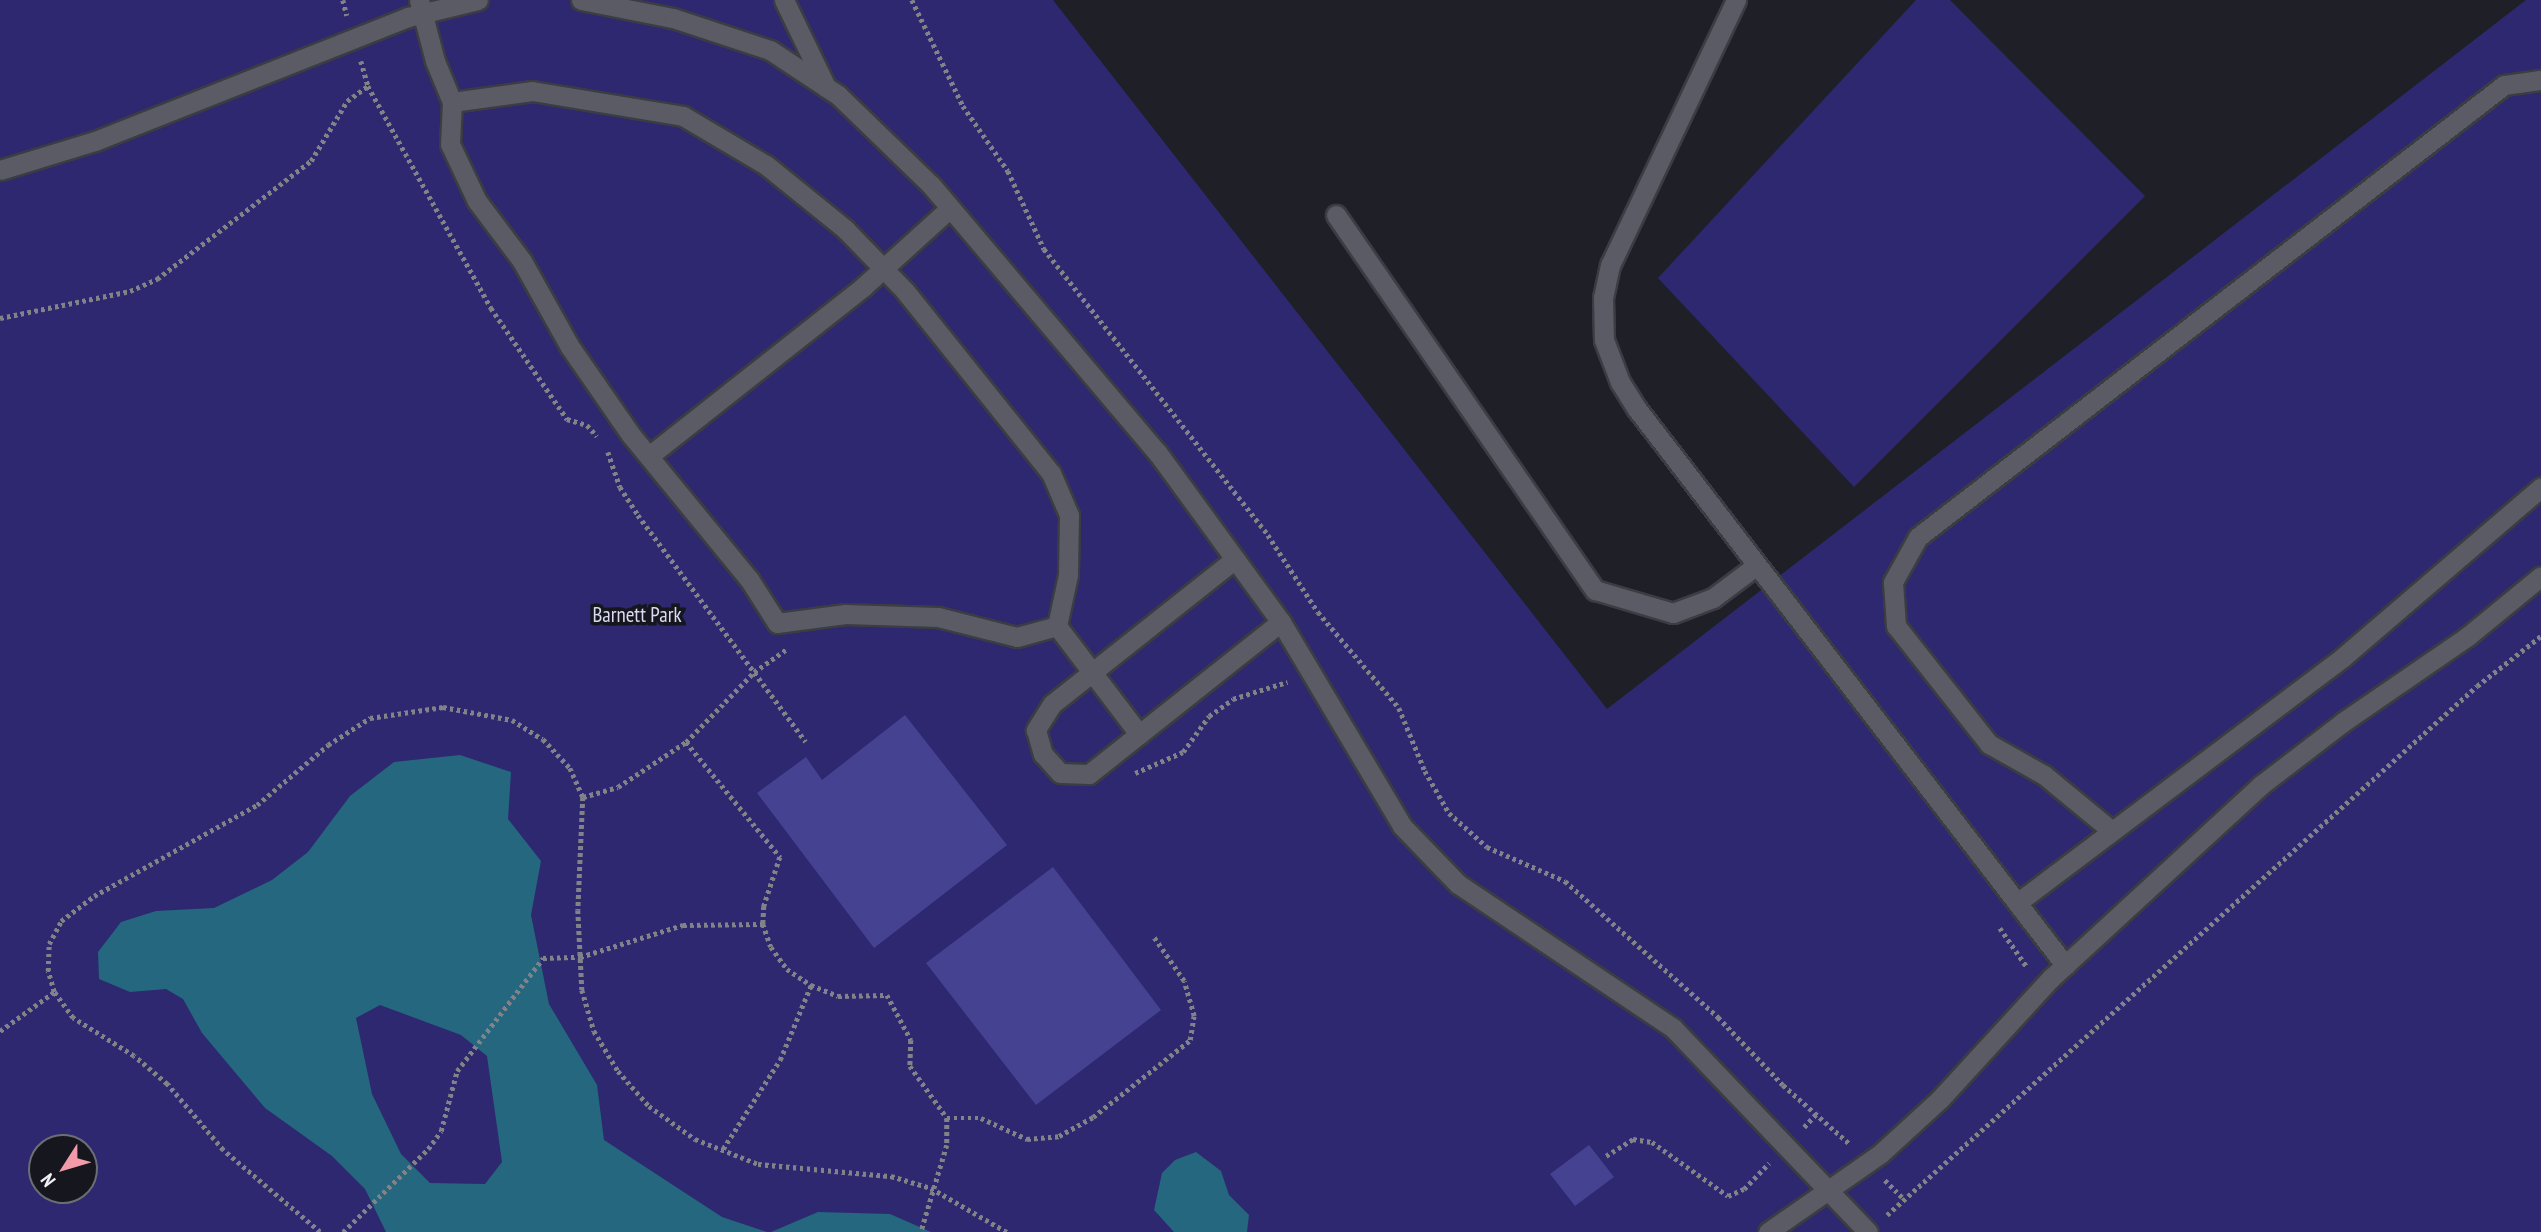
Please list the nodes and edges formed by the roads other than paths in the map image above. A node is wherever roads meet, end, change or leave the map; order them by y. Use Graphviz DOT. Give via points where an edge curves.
graph roads {
  1 [pos="478,0"];
  2 [pos="582,0"];
  3 [pos="784,0"];
  4 [pos="1736,0"];
  5 [pos="420,7"];
  6 [pos="2541,80"];
  7 [pos="827,88"];
  8 [pos="452,102"];
  9 [pos="0,170"];
  10 [pos="950,208"];
  11 [pos="1336,215"];
  12 [pos="883,269"];
  13 [pos="649,456"];
  14 [pos="2541,488"];
  15 [pos="1235,559"];
  16 [pos="1757,565"];
  17 [pos="2541,576"];
  18 [pos="1281,622"];
  19 [pos="1057,626"];
  20 [pos="1092,672"];
  21 [pos="1139,734"];
  22 [pos="2112,831"];
  23 [pos="2017,903"];
  24 [pos="2065,965"];
  25 [pos="1830,1189"];
  26 [pos="1768,1232"];
  27 [pos="1868,1232"];
  1 -- 5 [label="lane"];
  2 -- 7 [label="lane" via="673,18 770,50"];
  3 -- 7 [label="lane"];
  4 -- 16 [label="lane" via="1610,265 1603,308 1604,340 1620,382"];
  5 -- 8 [label="lane"];
  5 -- 9 [label="lane" via="355,39 95,141"];
  6 -- 22 [label="lane" via="2504,85 1917,537 1893,582 1896,626 1989,744 2045,775"];
  7 -- 10 [label="lane"];
  8 -- 12 [label="lane" via="533,91 683,116 766,165 845,229"];
  8 -- 13 [label="lane" via="450,144 477,201 522,261 570,347"];
  10 -- 12 [label="lane"];
  10 -- 15 [label="lane" via="1157,452"];
  11 -- 16 [label="lane" via="1595,590 1673,614 1713,598"];
  12 -- 13 [label="lane"];
  12 -- 19 [label="lane" via="1051,473 1069,514 1068,575"];
  13 -- 19 [label="lane" via="749,579 777,623 845,614 938,617 1017,637"];
  14 -- 22 [label="lane" via="2343,657"];
  15 -- 18 [label="lane"];
  15 -- 20 [label="lane"];
  16 -- 23 [label="lane"];
  17 -- 24 [label="lane" via="2468,636 2261,785"];
  18 -- 21 [label="lane"];
  18 -- 25 [label="lane" via="1402,826 1458,884 1674,1028"];
  19 -- 20 [label="lane"];
  20 -- 21 [label="lane"];
  20 -- 21 [label="lane" via="1052,704 1036,730 1043,754 1060,773 1090,774"];
  22 -- 23 [label="lane"];
  23 -- 24 [label="lane"];
  24 -- 25 [label="lane" via="1940,1099"];
  25 -- 26 [label="lane"];
  25 -- 27 [label="lane"];
}
